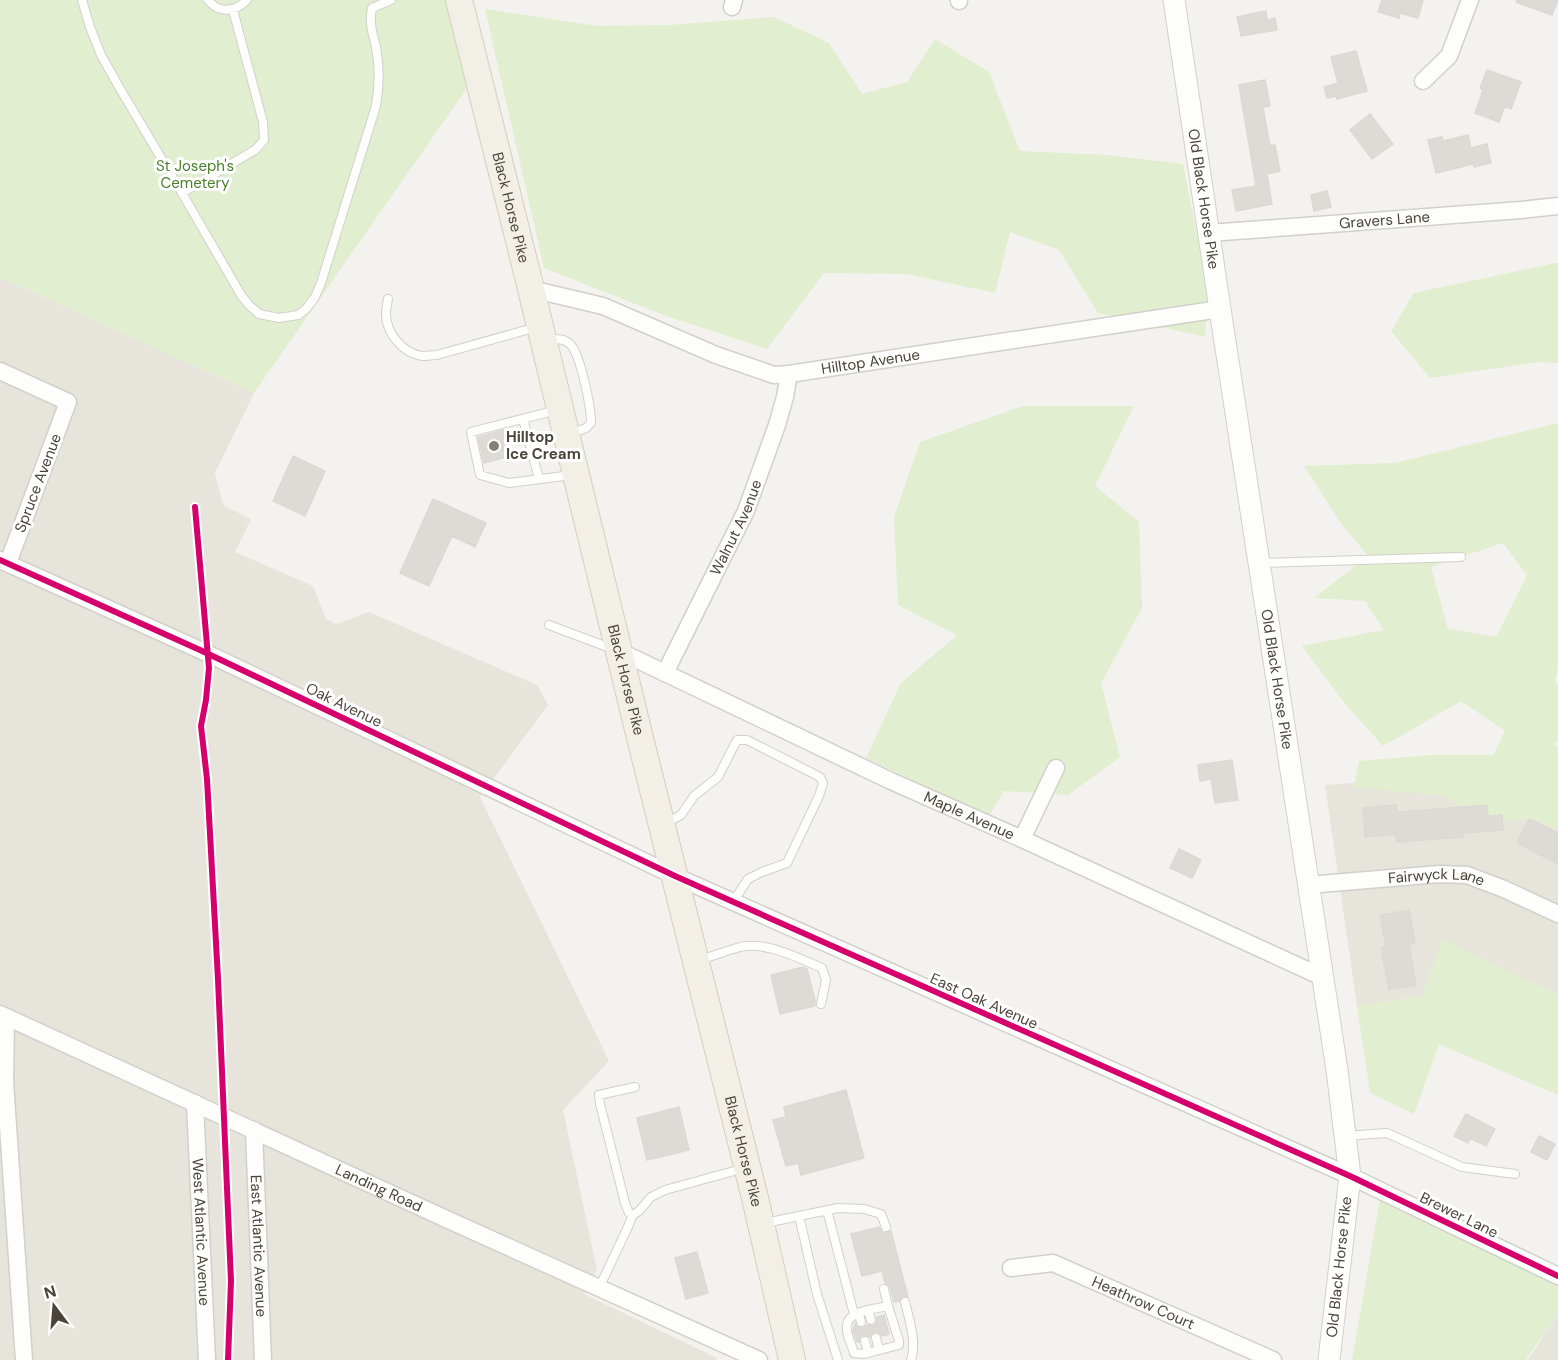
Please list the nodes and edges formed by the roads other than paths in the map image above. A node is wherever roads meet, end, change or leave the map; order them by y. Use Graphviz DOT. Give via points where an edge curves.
graph roads {
  1 [pos="82,0"];
  2 [pos="208,0"];
  3 [pos="247,0"];
  4 [pos="391,0"];
  5 [pos="459,0"];
  6 [pos="1174,0"];
  7 [pos="1470,0"];
  8 [pos="233,10"];
  9 [pos="1423,81"];
  10 [pos="182,193"];
  11 [pos="1558,206"];
  12 [pos="1209,233"];
  13 [pos="531,289"];
  14 [pos="387,299"];
  15 [pos="1220,309"];
  16 [pos="542,332"];
  17 [pos="0,371"];
  18 [pos="789,374"];
  19 [pos="560,409"];
  20 [pos="523,419"];
  21 [pos="567,435"];
  22 [pos="576,475"];
  23 [pos="539,480"];
  24 [pos="1461,557"];
  25 [pos="4,561"];
  26 [pos="1259,563"];
  27 [pos="549,625"];
  28 [pos="619,651"];
  29 [pos="665,673"];
  30 [pos="1056,768"];
  31 [pos="662,825"];
  32 [pos="1022,839"];
  33 [pos="675,876"];
  34 [pos="1308,885"];
  35 [pos="733,902"];
  36 [pos="1558,914"];
  37 [pos="696,962"];
  38 [pos="1322,977"];
  39 [pos="821,1004"];
  40 [pos="3,1016"];
  41 [pos="635,1087"];
  42 [pos="195,1103"];
  43 [pos="254,1130"];
  44 [pos="1345,1136"];
  45 [pos="748,1167"];
  46 [pos="1515,1173"];
  47 [pos="1350,1176"];
  48 [pos="827,1210"];
  49 [pos="633,1215"];
  50 [pos="799,1216"];
  51 [pos="762,1224"];
  52 [pos="886,1227"];
  53 [pos="1011,1268"];
  54 [pos="1558,1276"];
  55 [pos="599,1288"];
  56 [pos="884,1289"];
  57 [pos="905,1302"];
  58 [pos="888,1306"];
  59 [pos="860,1312"];
  60 [pos="871,1320"];
  61 [pos="861,1322"];
  62 [pos="876,1338"];
  63 [pos="865,1341"];
  64 [pos="879,1350"];
  65 [pos="868,1353"];
  66 [pos="911,1359"];
  67 [pos="24,1360"];
  68 [pos="207,1360"];
  69 [pos="263,1360"];
  70 [pos="759,1360"];
  71 [pos="792,1360"];
  72 [pos="838,1360"];
  73 [pos="904,1360"];
  74 [pos="1273,1360"];
  75 [pos="1329,1360"];
  1 -- 10 [label="lane" via="101,55"];
  2 -- 8 [label="lane" via="218,8"];
  3 -- 8 [label="lane"];
  4 -- 10 [label="lane" via="372,8 370,21 380,83 376,106 321,283 306,309 298,315 279,318 259,314 241,295"];
  5 -- 13 [label="main road, Black Horse Pike"];
  6 -- 12 [label="street, Old Black Horse Pike"];
  7 -- 9 [label="street" via="1449,56"];
  8 -- 10 [label="lane" via="263,122 264,140 255,150"];
  11 -- 12 [label="street, Gravers Lane"];
  12 -- 15 [label="street, Old Black Horse Pike"];
  13 -- 16 [label="main road, Black Horse Pike"];
  13 -- 18 [label="street, Hilltop Avenue" via="603,306 716,355 774,375"];
  14 -- 16 [label="lane" via="386,315 396,340 406,350 422,356"];
  15 -- 18 [label="street, Hilltop Avenue"];
  15 -- 26 [label="street, Old Black Horse Pike"];
  16 -- 19 [label="main road, Black Horse Pike"];
  16 -- 21 [label="lane" via="570,344 584,379 591,423"];
  17 -- 25 [label="street, Spruce Avenue" via="69,402"];
  18 -- 29 [label="street, Walnut Avenue" via="777,425 746,511"];
  19 -- 20 [label="lane"];
  19 -- 21 [label="main road, Black Horse Pike"];
  20 -- 23 [label="lane"];
  20 -- 23 [label="lane" via="471,432 480,475 509,483"];
  21 -- 22 [label="main road, Black Horse Pike"];
  22 -- 23 [label="lane"];
  22 -- 28 [label="main road, Black Horse Pike"];
  24 -- 26 [label="lane"];
  25 -- 33 [label="street, Oak Avenue"];
  26 -- 34 [label="street, Old Black Horse Pike"];
  27 -- 28 [label="lane"];
  28 -- 29 [label="street, Maple Avenue"];
  28 -- 31 [label="main road, Black Horse Pike"];
  29 -- 32 [label="street, Maple Avenue" via="891,782"];
  30 -- 32 [label="street"];
  31 -- 33 [label="main road, Black Horse Pike"];
  31 -- 35 [label="lane" via="681,815 694,796 718,777 737,740 747,740 820,777 823,783 819,796 787,863 748,879"];
  32 -- 38 [label="street, Maple Avenue"];
  33 -- 35 [label="street, East Oak Avenue"];
  33 -- 37 [label="main road, Black Horse Pike"];
  34 -- 36 [label="street, Fairwyck Lane" via="1467,875"];
  34 -- 38 [label="street, Old Black Horse Pike"];
  35 -- 47 [label="street, East Oak Avenue"];
  37 -- 39 [label="lane" via="742,947 780,951 822,968 826,980"];
  37 -- 45 [label="main road, Black Horse Pike"];
  38 -- 44 [label="street, Old Black Horse Pike"];
  40 -- 42 [label="street, Landing Road"];
  40 -- 67 [label="street"];
  41 -- 49 [label="lane" via="599,1095 625,1203"];
  42 -- 43 [label="street, Landing Road"];
  42 -- 68 [label="street, West Atlantic Avenue"];
  43 -- 55 [label="street, Landing Road"];
  43 -- 69 [label="street, East Atlantic Avenue"];
  44 -- 46 [label="lane" via="1387,1133 1462,1167"];
  44 -- 47 [label="street, Old Black Horse Pike"];
  45 -- 49 [label="lane" via="665,1190 651,1197"];
  45 -- 51 [label="main road, Black Horse Pike"];
  47 -- 54 [label="street, Brewer Lane"];
  47 -- 75 [label="street, Old Black Horse Pike"];
  48 -- 50 [label="lane"];
  48 -- 52 [label="lane" via="864,1209 881,1214"];
  48 -- 59 [label="lane"];
  49 -- 55 [label="lane"];
  50 -- 51 [label="lane"];
  50 -- 72 [label="lane"];
  51 -- 71 [label="main road, Black Horse Pike"];
  53 -- 74 [label="street, Heathrow Court" via="1053,1263"];
  55 -- 70 [label="street, Landing Road"];
  56 -- 58 [label="lane"];
  57 -- 66 [label="lane" via="913,1344"];
  58 -- 59 [label="lane"];
  58 -- 64 [label="lane" via="899,1346"];
  59 -- 60 [label="lane"];
  59 -- 61 [label="lane"];
  59 -- 65 [label="lane" via="846,1326 854,1353"];
  62 -- 64 [label="lane"];
  63 -- 65 [label="lane"];
  64 -- 65 [label="lane"];
  66 -- 73 [label="lane"];
}
